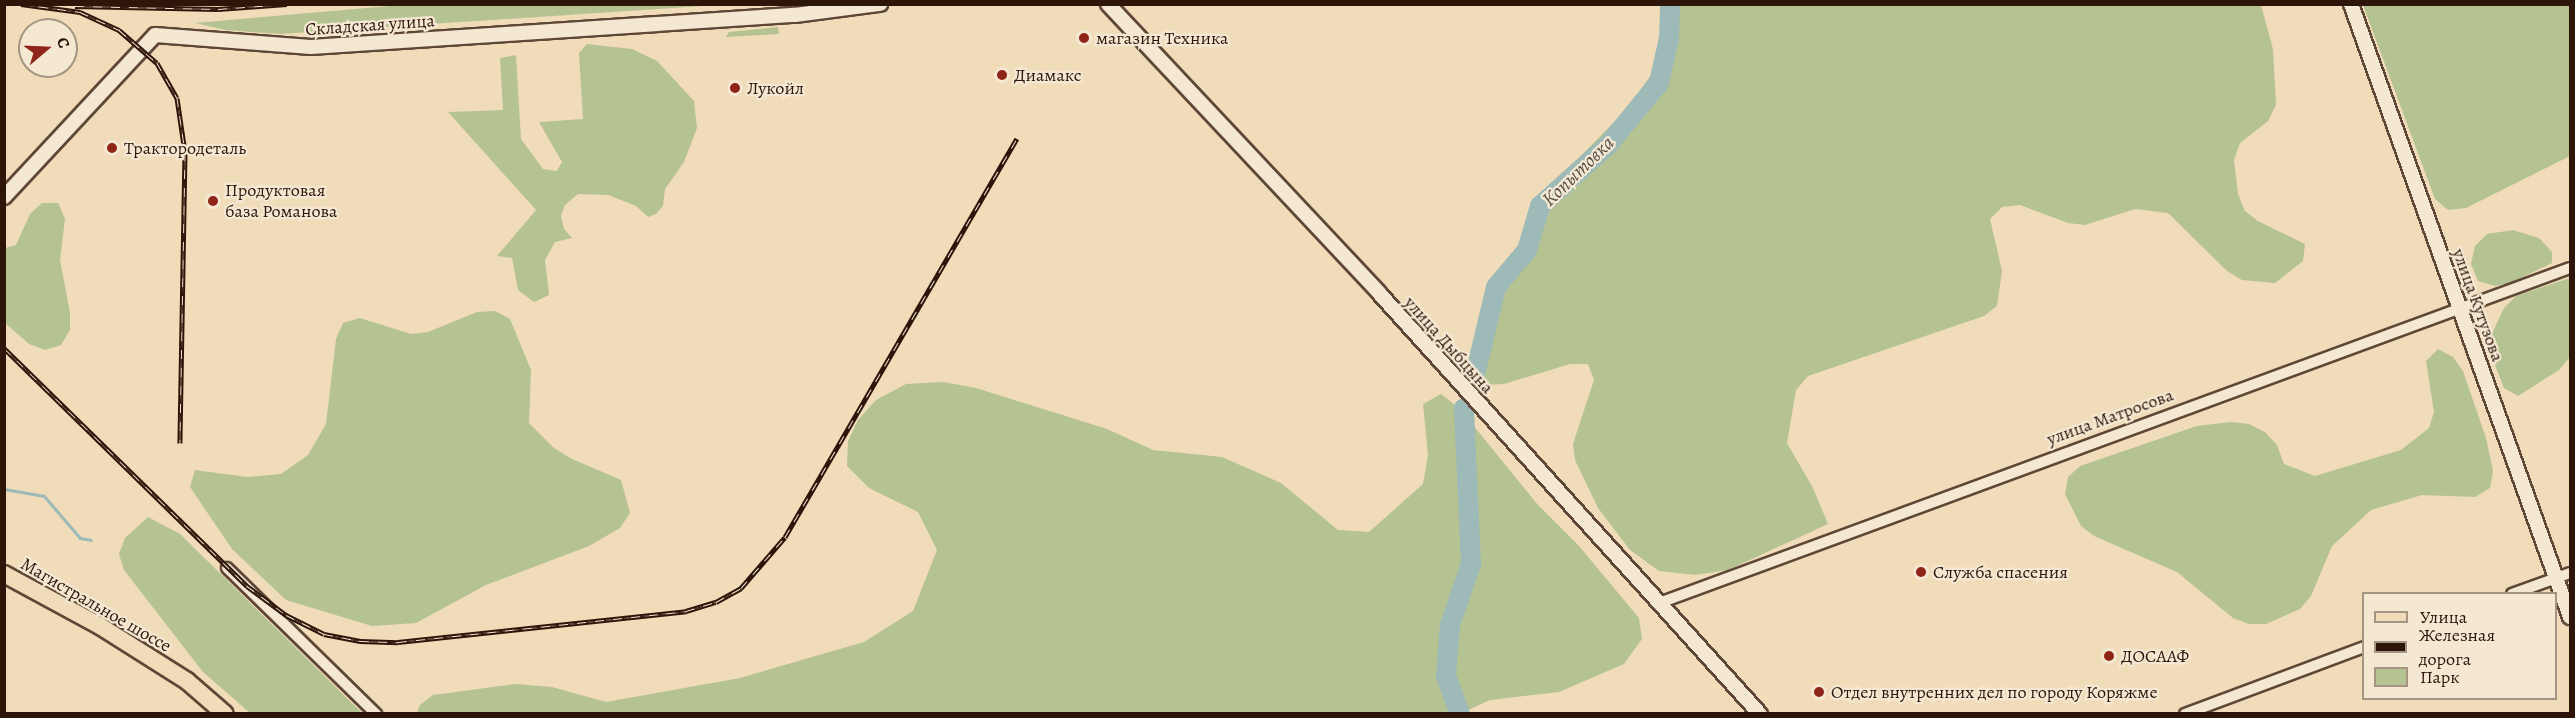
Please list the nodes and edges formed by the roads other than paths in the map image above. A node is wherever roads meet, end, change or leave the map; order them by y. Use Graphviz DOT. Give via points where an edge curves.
graph roads {
  1 [pos="880,4"];
  2 [pos="1108,4"];
  3 [pos="2351,4"];
  4 [pos="4,197"];
  5 [pos="2571,268"];
  6 [pos="2460,308"];
  7 [pos="227,568"];
  8 [pos="2571,573"];
  9 [pos="4,574"];
  10 [pos="2556,577"];
  11 [pos="2517,592"];
  12 [pos="1662,602"];
  13 [pos="2571,617"];
  14 [pos="2362,648"];
  15 [pos="225,714"];
  16 [pos="376,714"];
  17 [pos="1760,714"];
  18 [pos="2185,714"];
  1 -- 4 [label="street, Складская улица" via="795,15 318,47 155,35"];
  2 -- 12 [label="street, улица Дыбцына"];
  3 -- 6 [label="street, улица Кутузова"];
  5 -- 6 [label="street, улица Матросова"];
  6 -- 10 [label="street, улица Кутузова"];
  6 -- 12 [label="street, улица Матросова"];
  7 -- 16 [label="street"];
  8 -- 10 [label="street"];
  9 -- 15 [label="main road, Магистральное шоссе" via="100,626 187,681"];
  10 -- 11 [label="street"];
  10 -- 13 [label="street, улица Кутузова"];
  12 -- 17 [label="street, улица Дыбцына"];
  14 -- 18 [label="street"];
}
